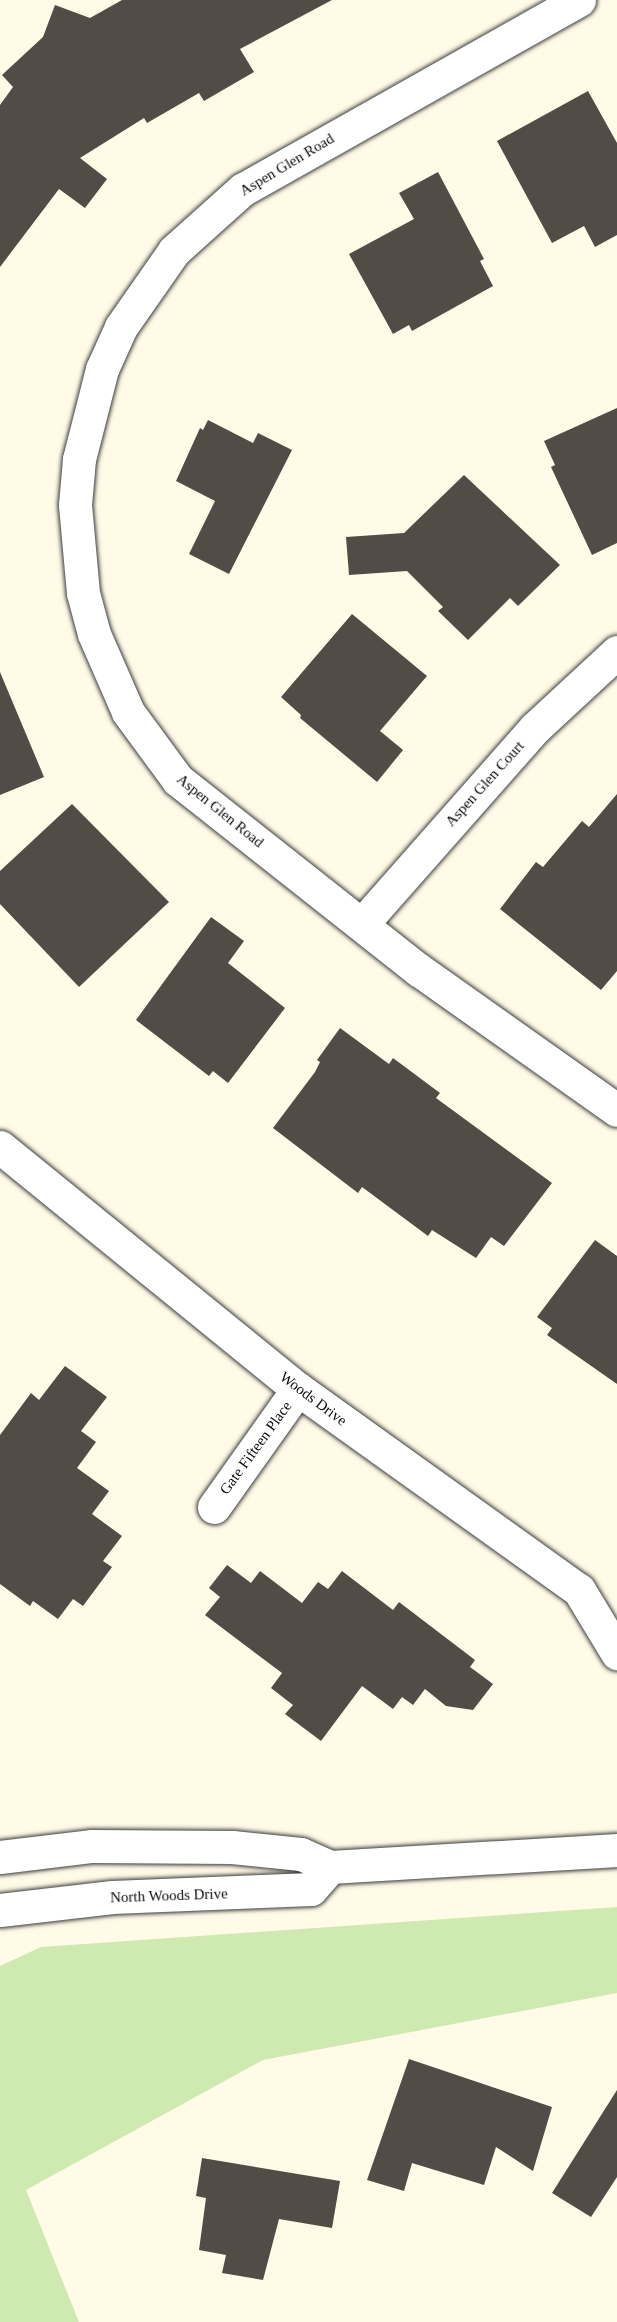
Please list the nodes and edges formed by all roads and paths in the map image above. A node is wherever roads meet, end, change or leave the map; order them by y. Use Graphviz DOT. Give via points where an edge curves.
graph roads {
  1 [pos="579,0"];
  2 [pos="617,652"];
  3 [pos="362,924"];
  4 [pos="617,1110"];
  5 [pos="0,1147"];
  6 [pos="298,1389"];
  7 [pos="214,1507"];
  8 [pos="617,1653"];
  9 [pos="617,1850"];
  10 [pos="0,1857"];
  11 [pos="330,1867"];
  12 [pos="0,1910"];
  1 -- 3 [label="street, Aspen Glen Road" via="243,189 207,219 174,251 121,327 88,414 75,505 77,551 94,634 128,712 178,780"];
  2 -- 3 [label="street, Aspen Glen Court" via="535,728"];
  3 -- 4 [label="street, Aspen Glen Road" via="419,970"];
  5 -- 6 [label="street, Woods Drive"];
  6 -- 7 [label="street, Gate Fifteen Place"];
  6 -- 8 [label="street, Woods Drive" via="579,1590"];
  9 -- 11 [label="street"];
  10 -- 11 [label="street" via="92,1845 232,1847 301,1854"];
  11 -- 12 [label="street, North Woods Drive" via="311,1889 112,1897"];
}
